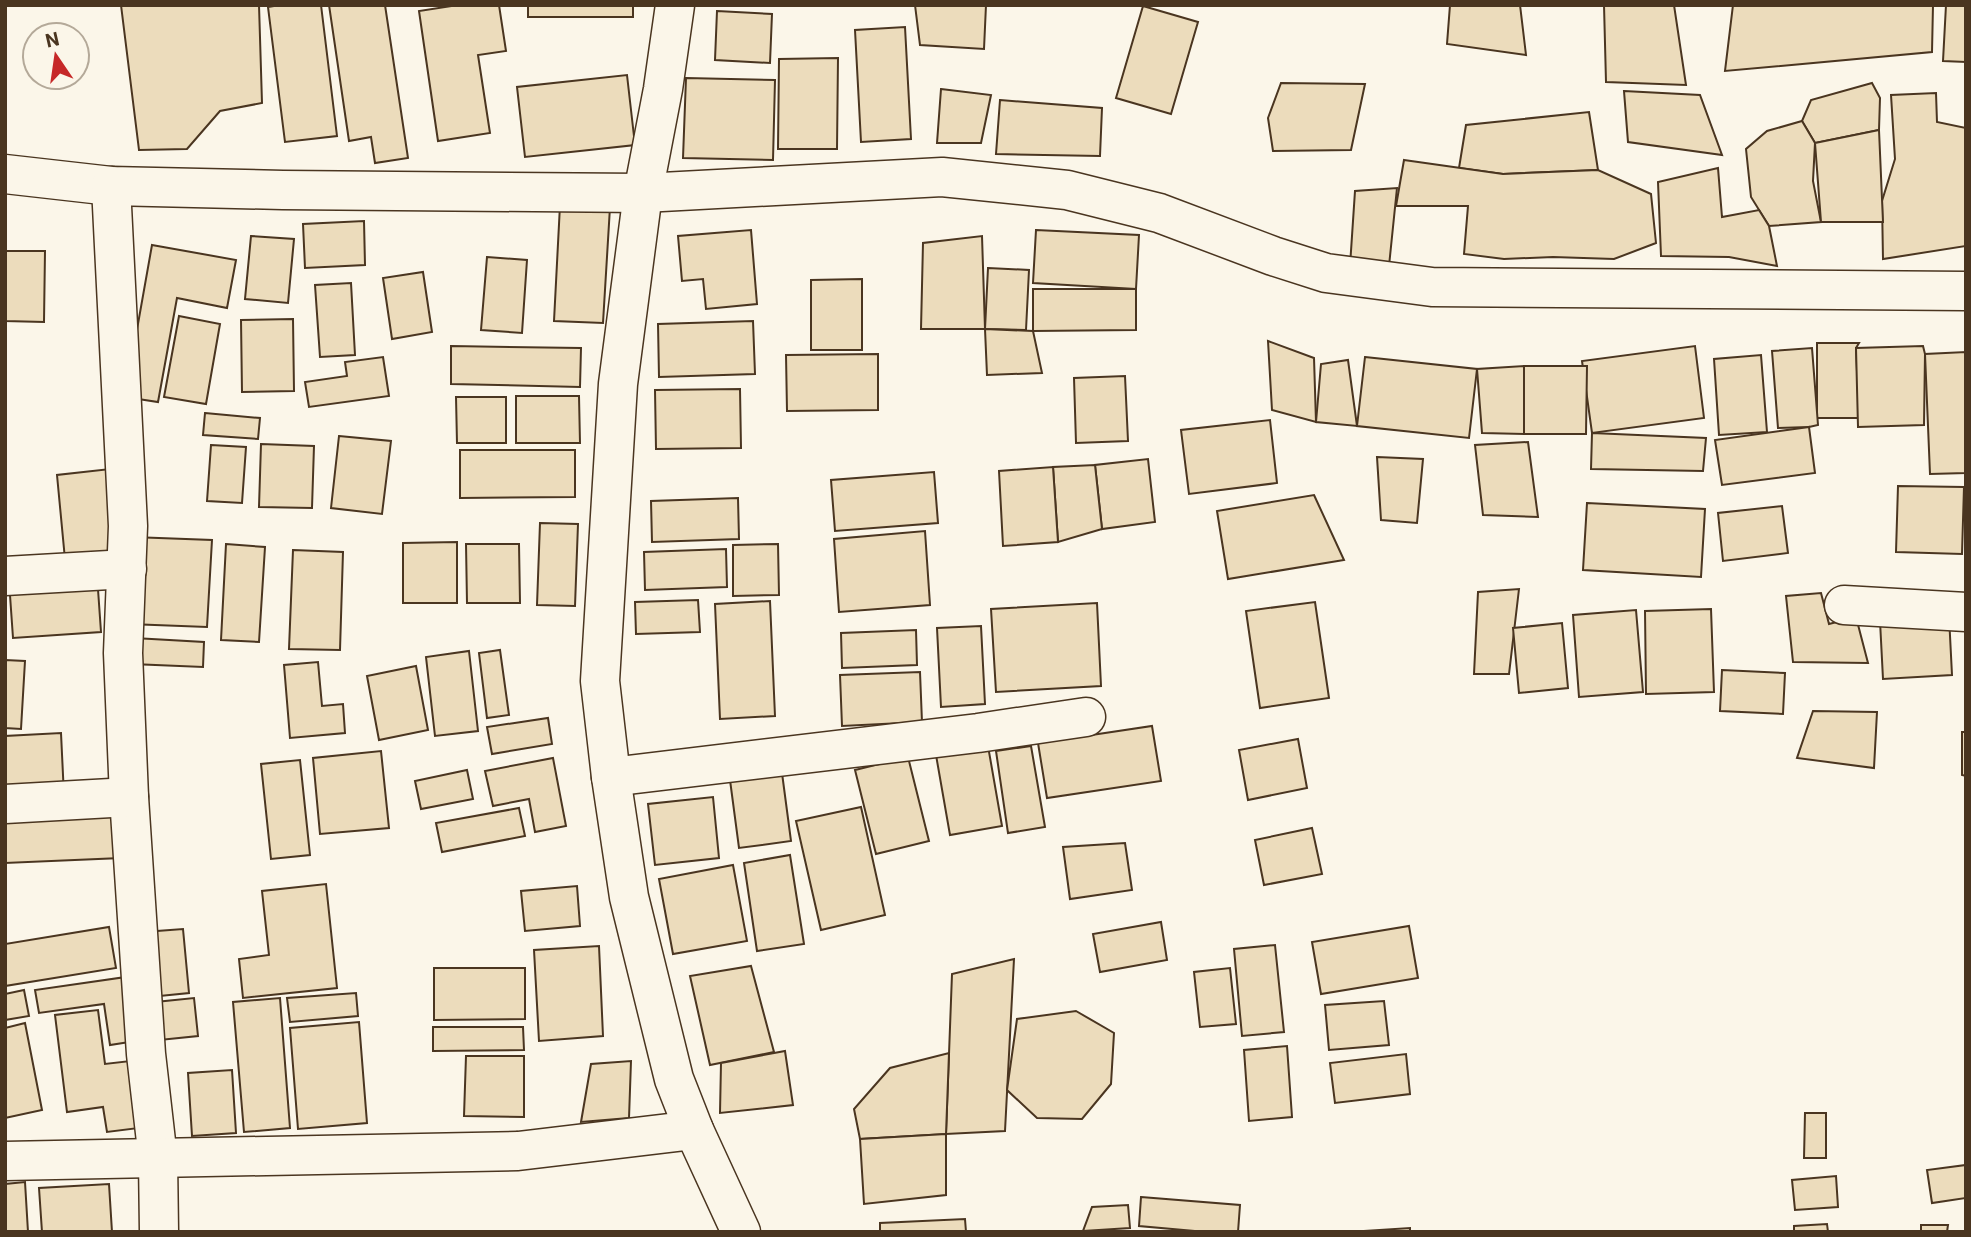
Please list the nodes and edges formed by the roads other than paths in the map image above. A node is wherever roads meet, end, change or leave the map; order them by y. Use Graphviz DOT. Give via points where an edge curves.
graph roads {
  1 [pos="675,5"];
  2 [pos="5,174"];
  3 [pos="111,186"];
  4 [pos="643,193"];
  5 [pos="1966,291"];
  6 [pos="127,569"];
  7 [pos="5,576"];
  8 [pos="1844,605"];
  9 [pos="1966,612"];
  10 [pos="1086,717"];
  11 [pos="611,777"];
  12 [pos="129,797"];
  13 [pos="5,804"];
  14 [pos="694,1130"];
  15 [pos="158,1159"];
  16 [pos="5,1161"];
  17 [pos="159,1232"];
  18 [pos="741,1232"];
  1 -- 4 [label="street"];
  2 -- 3 [label="street"];
  3 -- 4 [label="street"];
  3 -- 6 [label="street"];
  4 -- 5 [label="street" via="943,177 1067,190 1160,213 1326,273 1432,287"];
  4 -- 11 [label="street" via="618,384 600,681"];
  6 -- 7 [label="street"];
  6 -- 12 [label="street" via="123,653"];
  8 -- 9 [label="street"];
  10 -- 11 [label="street"];
  11 -- 14 [label="street" via="629,897 674,1079"];
  12 -- 13 [label="street"];
  12 -- 15 [label="street" via="146,1054"];
  14 -- 15 [label="street" via="517,1151"];
  14 -- 18 [label="street"];
  15 -- 16 [label="street"];
  15 -- 17 [label="street"];
}
